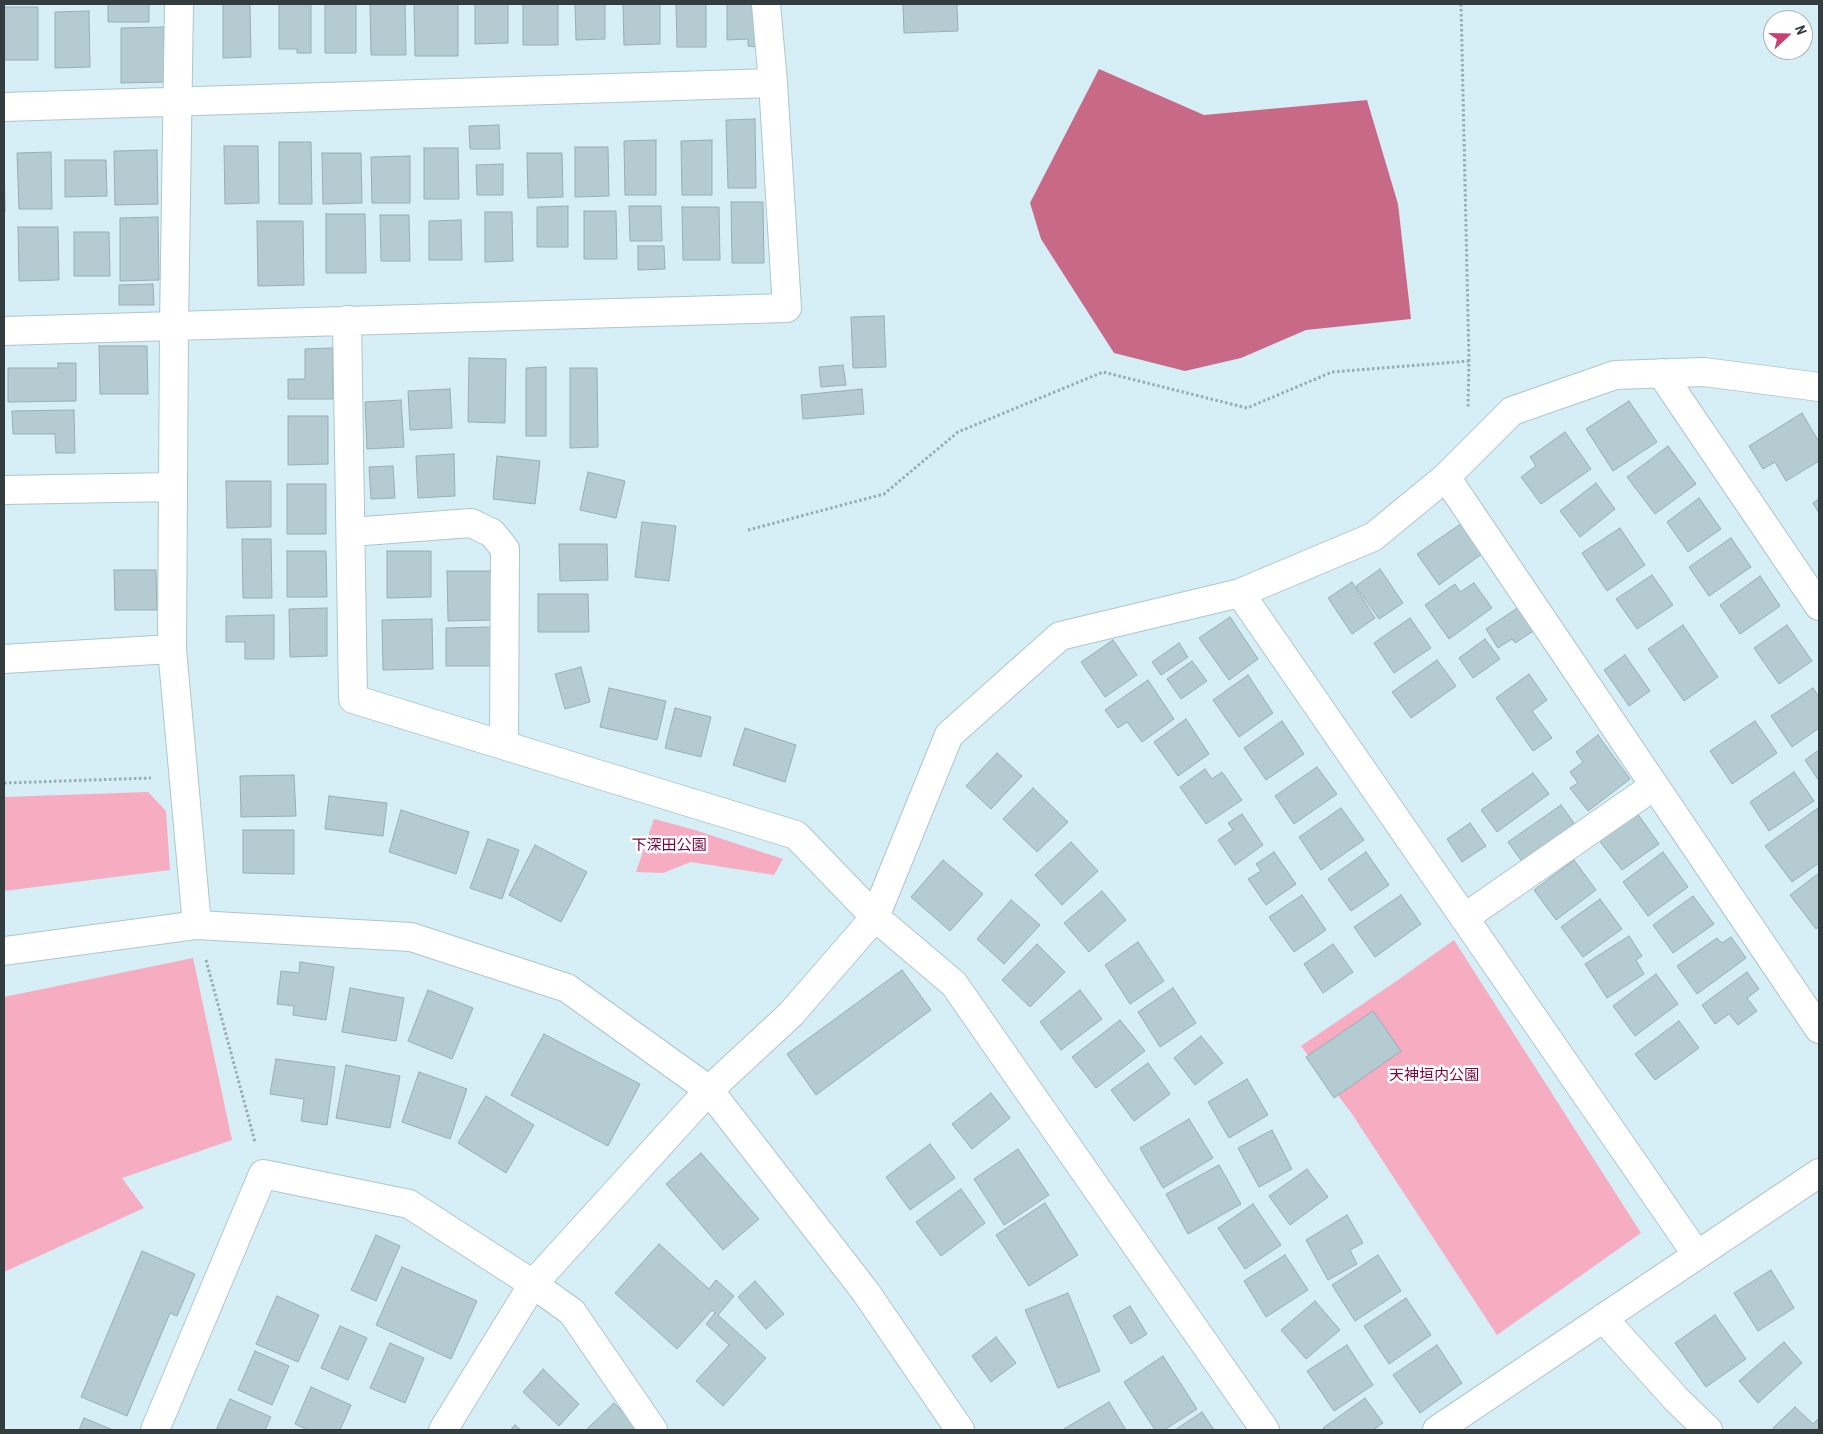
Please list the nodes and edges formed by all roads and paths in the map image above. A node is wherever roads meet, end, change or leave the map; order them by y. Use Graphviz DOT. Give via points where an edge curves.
graph roads {
  1 [pos="179,4"];
  2 [pos="766,4"];
  3 [pos="1461,4"];
  4 [pos="773,83"];
  5 [pos="178,102"];
  6 [pos="4,107"];
  7 [pos="347,320"];
  8 [pos="174,325"];
  9 [pos="4,331"];
  10 [pos="1469,360"];
  11 [pos="1661,373"];
  12 [pos="1819,387"];
  13 [pos="1468,455"];
  14 [pos="1446,477"];
  15 [pos="173,487"];
  16 [pos="4,490"];
  17 [pos="748,530"];
  18 [pos="351,532"];
  19 [pos="1240,593"];
  20 [pos="1819,606"];
  21 [pos="172,649"];
  22 [pos="4,659"];
  23 [pos="504,745"];
  24 [pos="184,777"];
  25 [pos="4,783"];
  26 [pos="1654,786"];
  27 [pos="875,917"];
  28 [pos="1464,918"];
  29 [pos="197,925"];
  30 [pos="4,951"];
  31 [pos="1819,1029"];
  32 [pos="709,1090"];
  33 [pos="1819,1173"];
  34 [pos="263,1174"];
  35 [pos="1697,1255"];
  36 [pos="533,1284"];
  37 [pos="1603,1318"];
  38 [pos="155,1430"];
  39 [pos="443,1430"];
  40 [pos="654,1430"];
  41 [pos="960,1430"];
  42 [pos="1265,1430"];
  43 [pos="1437,1430"];
  44 [pos="1708,1430"];
  1 -- 5 [label="street"];
  2 -- 4 [label="street"];
  3 -- 10 [label="path"];
  4 -- 5 [label="street"];
  4 -- 7 [label="street" via="787,308"];
  5 -- 6 [label="street"];
  5 -- 8 [label="street"];
  7 -- 8 [label="street"];
  7 -- 18 [label="street"];
  8 -- 9 [label="street"];
  8 -- 15 [label="street"];
  10 -- 13 [label="path"];
  10 -- 17 [label="path" via="1332,372 1247,408 1103,372 958,432 884,494"];
  11 -- 12 [label="street" via="1704,372"];
  11 -- 13 [label="street" via="1615,375 1512,410"];
  11 -- 20 [label="street"];
  13 -- 14 [label="street"];
  14 -- 19 [label="street" via="1372,537"];
  14 -- 26 [label="street"];
  15 -- 16 [label="street"];
  15 -- 21 [label="street"];
  18 -- 23 [label="street" via="354,699"];
  18 -- 23 [label="street" via="471,523 492,533 504,549"];
  19 -- 27 [label="street" via="1060,636 949,735"];
  19 -- 28 [label="street"];
  21 -- 22 [label="street"];
  21 -- 24 [label="street"];
  23 -- 27 [label="street" via="796,835"];
  24 -- 25 [label="path"];
  24 -- 29 [label="street"];
  26 -- 28 [label="street"];
  26 -- 31 [label="street"];
  27 -- 32 [label="street" via="790,1014"];
  27 -- 42 [label="street" via="954,984"];
  28 -- 35 [label="street"];
  29 -- 30 [label="street"];
  29 -- 32 [label="street" via="411,937 567,988"];
  29 -- 34 [label="path"];
  32 -- 36 [label="street"];
  32 -- 41 [label="street" via="865,1291"];
  33 -- 35 [label="street"];
  34 -- 36 [label="street" via="409,1204"];
  34 -- 38 [label="street"];
  35 -- 37 [label="street"];
  36 -- 39 [label="street"];
  36 -- 40 [label="street" via="572,1312"];
  37 -- 43 [label="street"];
  37 -- 44 [label="street"];
}
